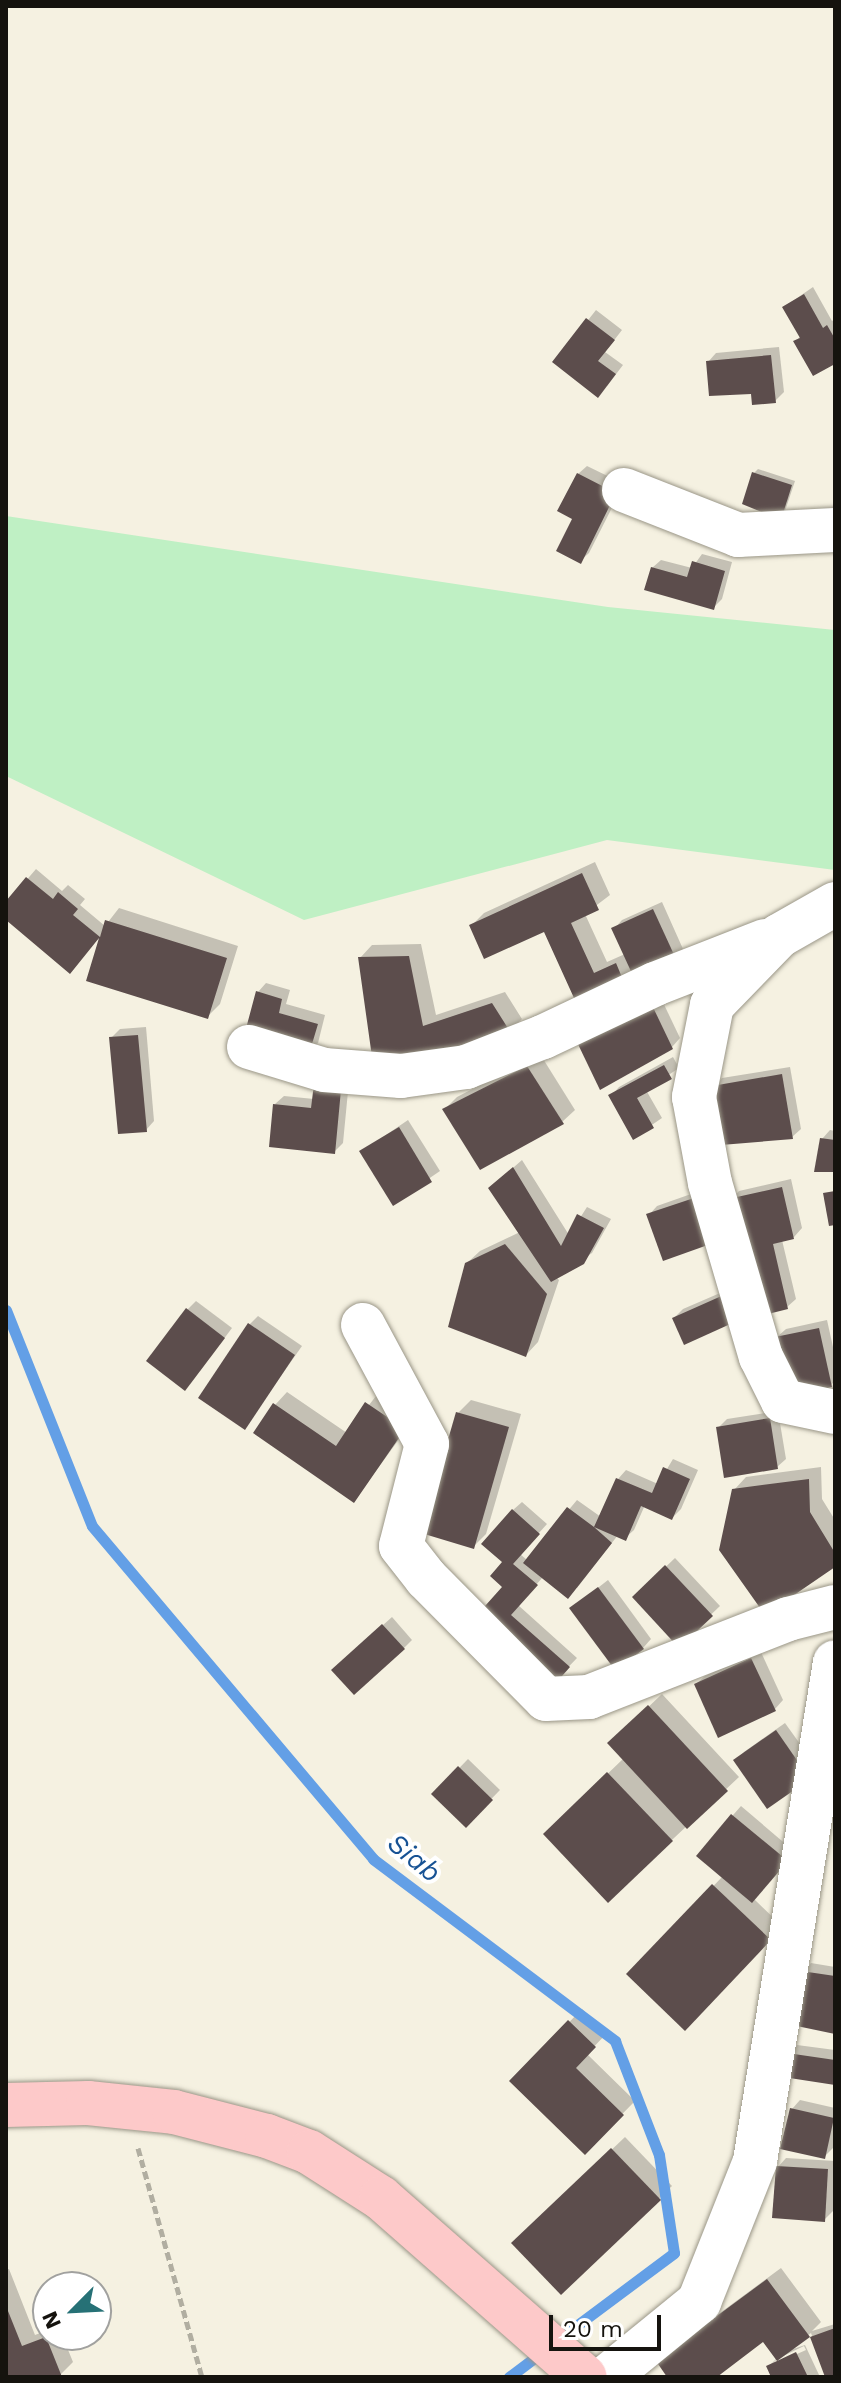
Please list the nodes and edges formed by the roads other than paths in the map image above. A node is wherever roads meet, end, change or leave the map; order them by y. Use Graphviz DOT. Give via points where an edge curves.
graph roads {
  1 [pos="624,490"];
  2 [pos="835,530"];
  3 [pos="835,904"];
  4 [pos="779,936"];
  5 [pos="249,1047"];
  6 [pos="363,1325"];
  7 [pos="835,1412"];
  8 [pos="835,1607"];
  9 [pos="835,1662"];
  10 [pos="6,2105"];
  11 [pos="585,2377"];
  12 [pos="607,2377"];
  1 -- 2 [label="street" via="738,535"];
  3 -- 4 [label="street"];
  4 -- 5 [label="street" via="466,1067 401,1076 324,1070"];
  4 -- 7 [label="street" via="712,1005 694,1097 710,1183 761,1357 783,1401"];
  6 -- 8 [label="street" via="427,1444 401,1546 546,1699 589,1697 788,1619"];
  9 -- 12 [label="street" via="755,2161 699,2302"];
  10 -- 11 [label="main road" via="126,2104 223,2123 309,2152 381,2198"];
}
